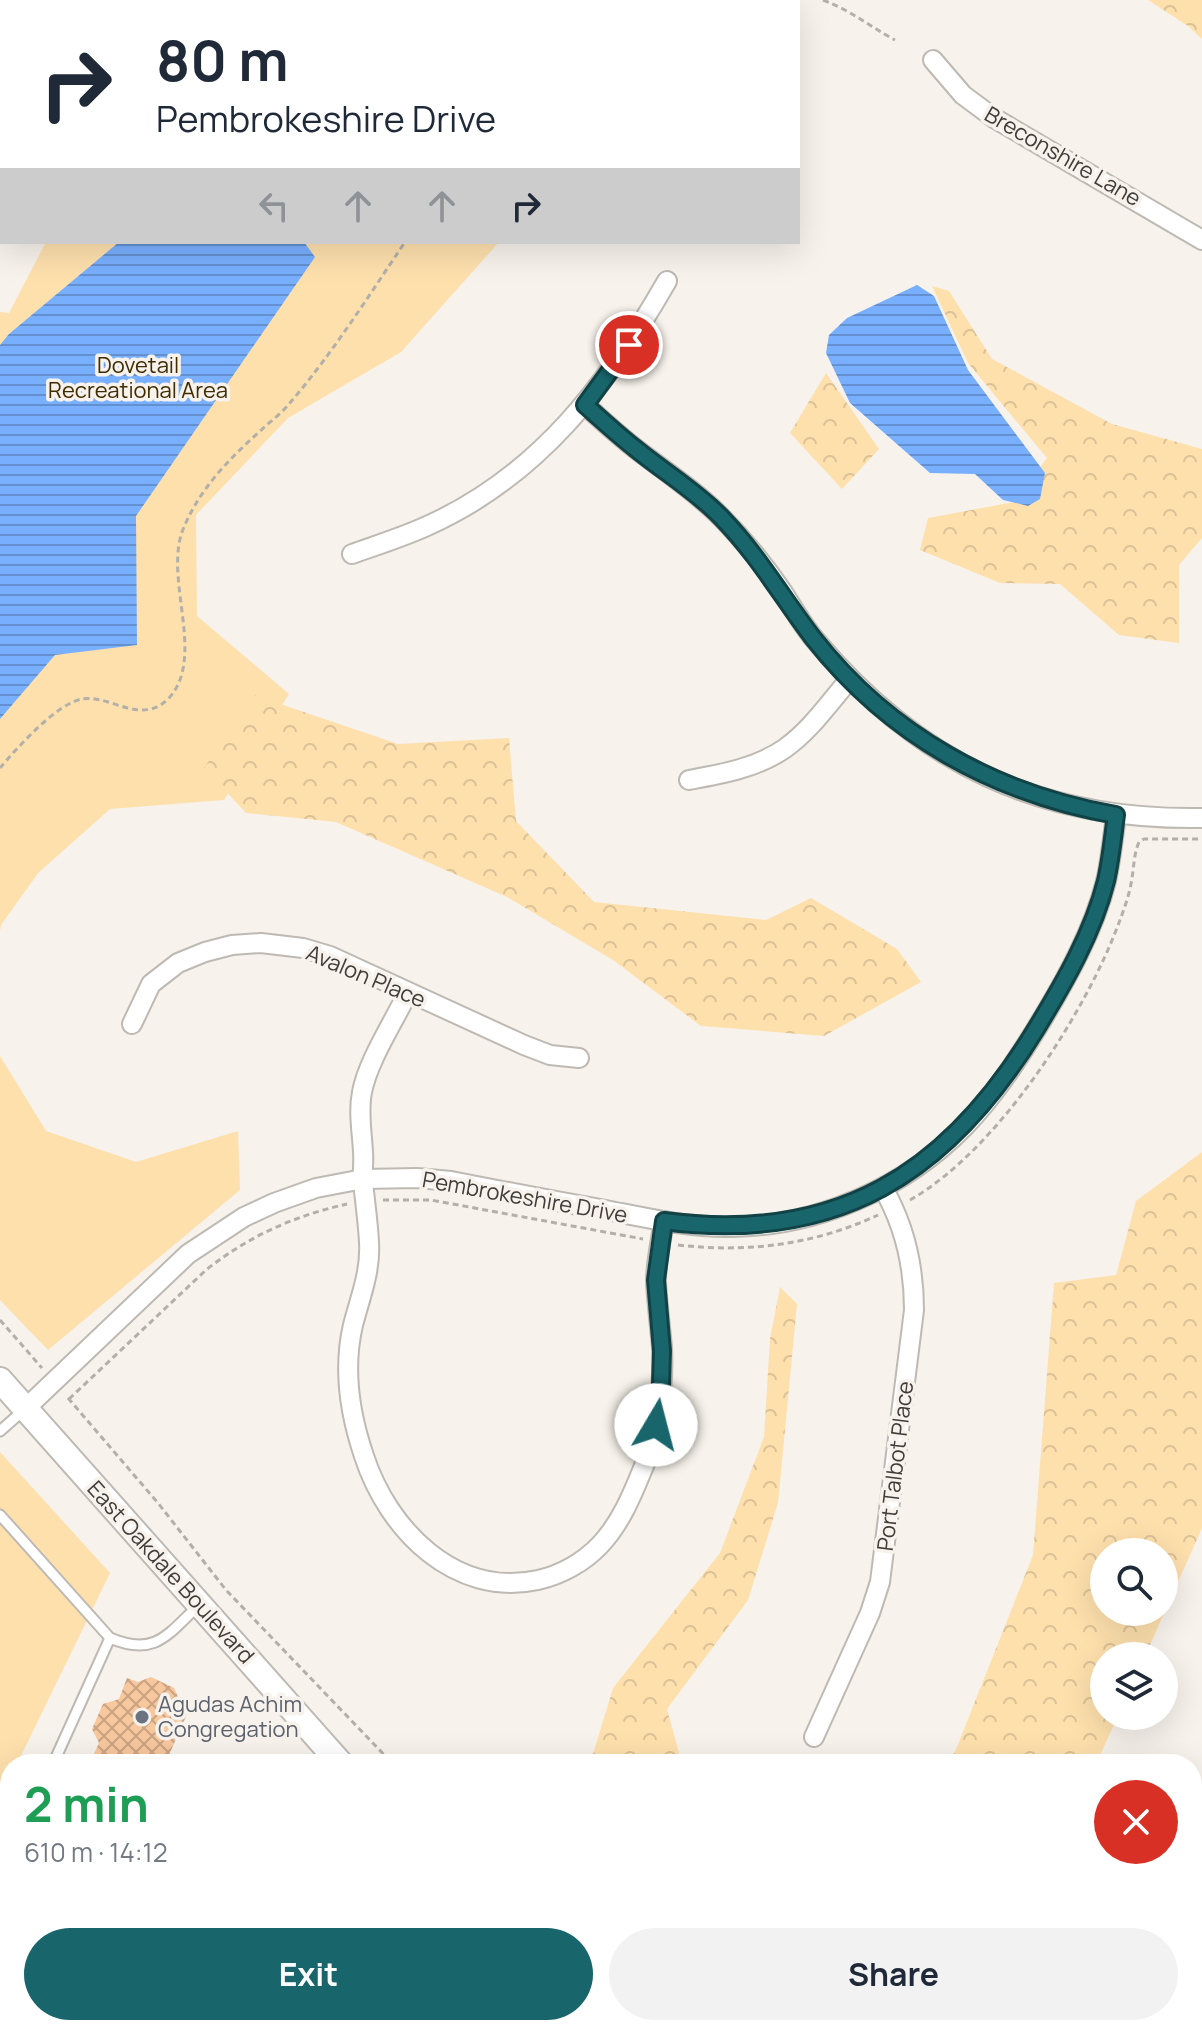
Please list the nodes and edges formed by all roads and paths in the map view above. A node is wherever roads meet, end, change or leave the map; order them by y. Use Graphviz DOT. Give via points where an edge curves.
graph roads {
  1 [pos="823,0"];
  2 [pos="895,40"];
  3 [pos="933,60"];
  4 [pos="1202,240"];
  5 [pos="404,244"];
  6 [pos="667,281"];
  7 [pos="585,405"];
  8 [pos="352,554"];
  9 [pos="849,680"];
  10 [pos="0,768"];
  11 [pos="689,780"];
  12 [pos="1116,815"];
  13 [pos="1202,818"];
  14 [pos="1202,839"];
  15 [pos="407,994"];
  16 [pos="132,1024"];
  17 [pos="579,1058"];
  18 [pos="363,1179"];
  19 [pos="883,1188"];
  20 [pos="365,1200"];
  21 [pos="893,1208"];
  22 [pos="664,1221"];
  23 [pos="661,1242"];
  24 [pos="0,1320"];
  25 [pos="0,1380"];
  26 [pos="53,1380"];
  27 [pos="69,1399"];
  28 [pos="25,1409"];
  29 [pos="0,1431"];
  30 [pos="0,1515"];
  31 [pos="200,1604"];
  32 [pos="110,1638"];
  33 [pos="814,1737"];
  34 [pos="58,1754"];
  35 [pos="327,1754"];
  36 [pos="383,1754"];
  1 -- 2 [label="path"];
  3 -- 4 [label="street, Breconshire Lane" via="963,95 994,118"];
  5 -- 10 [label="path" via="305,384 225,464 190,513 178,549 184,656 173,692 150,709 92,699 73,703"];
  6 -- 7 [label="street"];
  7 -- 8 [label="street" via="550,441 471,502 428,526"];
  7 -- 9 [label="street" via="720,516"];
  9 -- 11 [label="street" via="785,749 737,770"];
  9 -- 12 [label="street" via="950,758 993,780 1038,797"];
  12 -- 13 [label="street"];
  12 -- 19 [label="street, Pembrokeshire Drive" via="1099,905 1024,1048 965,1126 940,1150"];
  14 -- 21 [label="path" via="1139,842 1120,920 1046,1059 991,1134 937,1181"];
  15 -- 16 [label="street, Avalon Place" via="316,951 261,943 232,945 178,963 157,977"];
  15 -- 17 [label="street, Avalon Place" via="550,1055"];
  15 -- 18 [label="street" via="362,1089"];
  18 -- 20 [label="street"];
  18 -- 22 [label="street, Pembrokeshire Drive" via="451,1181"];
  18 -- 26 [label="street, Pembrokeshire Drive" via="274,1203 215,1234"];
  19 -- 21 [label="street, Port Talbot Place"];
  19 -- 22 [label="street, Pembrokeshire Drive" via="831,1210 766,1225"];
  20 -- 23 [label="path" via="431,1200"];
  20 -- 23 [label="street" via="368,1269 349,1364 354,1424 364,1458 390,1508 432,1557 464,1575 500,1584 566,1571 614,1528 630,1500 656,1425 661,1385 656,1280"];
  20 -- 27 [label="path" via="305,1214 230,1252"];
  21 -- 23 [label="path" via="833,1233 767,1247"];
  21 -- 33 [label="street, Port Talbot Place" via="909,1254 914,1310 884,1557 870,1613"];
  22 -- 23 [label="street"];
  24 -- 26 [label="path"];
  25 -- 28 [label="main road, East Oakdale Boulevard"];
  26 -- 27 [label="path"];
  26 -- 28 [label="street, Pembrokeshire Drive"];
  27 -- 36 [label="path" via="226,1590"];
  28 -- 29 [label="lane"];
  28 -- 31 [label="main road, East Oakdale Boulevard"];
  30 -- 32 [label="lane"];
  31 -- 32 [label="lane" via="159,1642 144,1647"];
  31 -- 35 [label="main road, East Oakdale Boulevard"];
  32 -- 34 [label="lane"];
}
